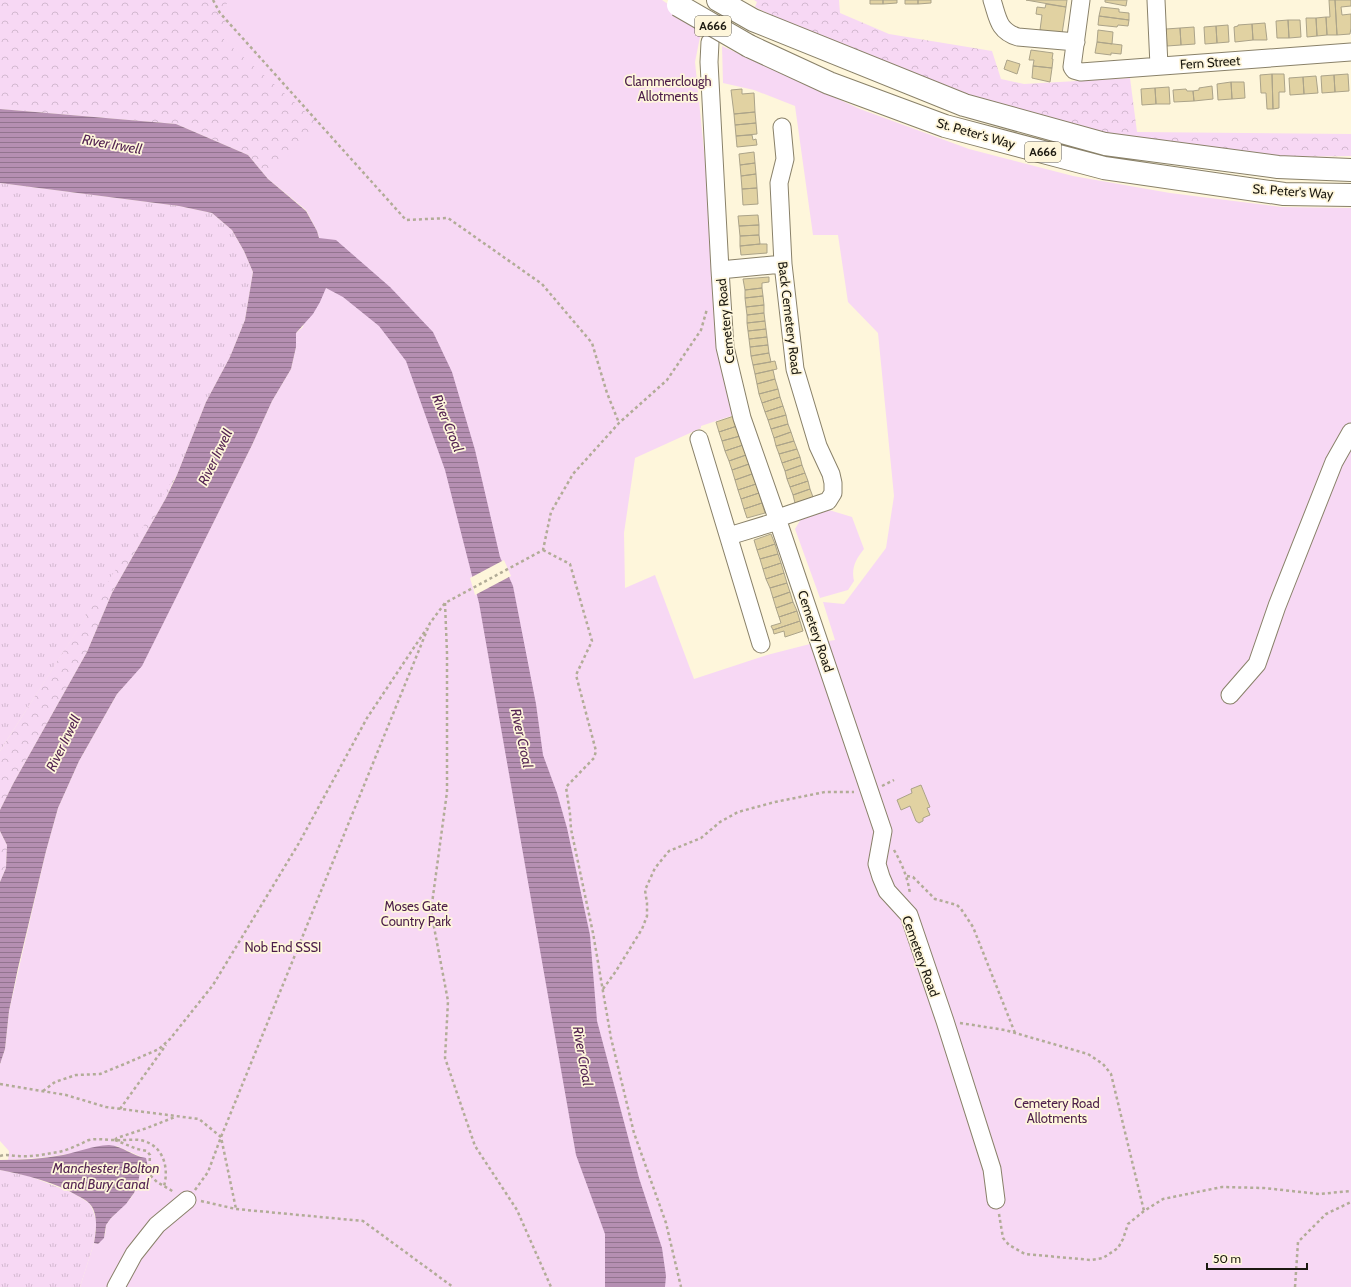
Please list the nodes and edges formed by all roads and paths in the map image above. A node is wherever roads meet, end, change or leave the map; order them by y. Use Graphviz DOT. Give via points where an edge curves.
graph roads {
  1 [pos="213,0"];
  2 [pos="718,0"];
  3 [pos="992,0"];
  4 [pos="1082,0"];
  5 [pos="1156,0"];
  6 [pos="674,2"];
  7 [pos="710,42"];
  8 [pos="1076,42"];
  9 [pos="1351,52"];
  10 [pos="1159,66"];
  11 [pos="782,127"];
  12 [pos="1351,170"];
  13 [pos="1351,195"];
  14 [pos="783,264"];
  15 [pos="720,270"];
  16 [pos="709,302"];
  17 [pos="619,423"];
  18 [pos="1351,432"];
  19 [pos="699,439"];
  20 [pos="778,520"];
  21 [pos="729,536"];
  22 [pos="543,550"];
  23 [pos="444,603"];
  24 [pos="430,623"];
  25 [pos="761,644"];
  26 [pos="1230,694"];
  27 [pos="870,792"];
  28 [pos="883,831"];
  29 [pos="907,876"];
  30 [pos="909,915"];
  31 [pos="603,989"];
  32 [pos="944,1020"];
  33 [pos="1015,1032"];
  34 [pos="170,1040"];
  35 [pos="2,1084"];
  36 [pos="43,1091"];
  37 [pos="120,1109"];
  38 [pos="177,1116"];
  39 [pos="221,1137"];
  40 [pos="115,1140"];
  41 [pos="0,1156"];
  42 [pos="164,1186"];
  43 [pos="1351,1191"];
  44 [pos="188,1199"];
  45 [pos="996,1200"];
  46 [pos="1351,1202"];
  47 [pos="236,1209"];
  48 [pos="1144,1211"];
  49 [pos="116,1287"];
  50 [pos="453,1287"];
  51 [pos="551,1287"];
  52 [pos="682,1287"];
  53 [pos="1295,1287"];
  1 -- 17 [label="path" via="220,13 406,220 448,218 542,284 592,342"];
  2 -- 12 [label="highway, St. Peter's Way / A666" via="753,20 964,105 1105,144 1278,167"];
  3 -- 8 [label="street" via="998,21 1009,34 1018,38"];
  4 -- 8 [label="street"];
  5 -- 10 [label="street"];
  6 -- 13 [label="highway, St. Peter's Way / A666, bridge" via="749,46 830,83 945,126 1104,168 1284,194"];
  7 -- 15 [label="street, Cemetery Road"];
  8 -- 10 [label="street, Fern Street" via="1072,67 1074,70 1081,72"];
  9 -- 10 [label="street, Fern Street"];
  11 -- 14 [label="street, Back Cemetery Road" via="785,159 779,183"];
  14 -- 15 [label="street"];
  14 -- 20 [label="street, Back Cemetery Road" via="795,369 818,446 831,474 833,493 828,501"];
  15 -- 20 [label="street, Cemetery Road" via="726,347 742,418"];
  16 -- 17 [label="path" via="701,330 667,380"];
  17 -- 22 [label="path" via="573,474 551,512"];
  18 -- 26 [label="street" via="1334,462 1257,664"];
  19 -- 21 [label="street"];
  20 -- 21 [label="street"];
  20 -- 27 [label="street, Cemetery Road"];
  21 -- 25 [label="street"];
  22 -- 23 [label="path"];
  22 -- 31 [label="path" via="570,564 592,641 576,675 596,751 594,758 566,787 571,829"];
  23 -- 24 [label="path"];
  23 -- 51 [label="path" via="447,653 447,792 430,911 448,1001 445,1058 475,1146 517,1210"];
  24 -- 34 [label="path" via="367,718 299,843 213,985"];
  24 -- 39 [label="path"];
  27 -- 28 [label="street, Cemetery Road"];
  27 -- 31 [label="path" via="825,792 738,812 700,838 669,851 655,868 645,890 647,916 642,929"];
  28 -- 29 [label="path"];
  28 -- 30 [label="street, Cemetery Road" via="877,864 881,877 887,891"];
  29 -- 30 [label="path" via="910,893"];
  29 -- 33 [label="path" via="913,878 935,899 961,909 973,927"];
  30 -- 32 [label="street, Cemetery Road"];
  31 -- 52 [label="path" via="611,1038 634,1133 666,1223"];
  32 -- 33 [label="path"];
  32 -- 45 [label="street, Cemetery Road" via="992,1169"];
  33 -- 48 [label="path" via="1088,1054 1103,1064 1111,1074"];
  34 -- 36 [label="path" via="159,1049 100,1074 69,1077 55,1082"];
  34 -- 37 [label="path"];
  35 -- 36 [label="path"];
  36 -- 37 [label="path"];
  37 -- 38 [label="path"];
  38 -- 39 [label="path" via="199,1119"];
  38 -- 40 [label="path"];
  39 -- 44 [label="path" via="208,1172"];
  39 -- 47 [label="path"];
  40 -- 41 [label="path" via="89,1140 66,1150 51,1153"];
  40 -- 42 [label="path" via="146,1151 150,1156 149,1174"];
  40 -- 42 [label="path" via="143,1140 157,1149 166,1170"];
  42 -- 44 [label="path"];
  43 -- 48 [label="path" via="1319,1194 1264,1188 1222,1187 1163,1199"];
  44 -- 47 [label="path"];
  44 -- 49 [label="street" via="157,1224 134,1254"];
  45 -- 48 [label="path" via="1003,1238 1009,1245 1026,1254 1091,1260 1103,1258 1118,1248 1128,1224"];
  46 -- 53 [label="path" via="1326,1214 1298,1242"];
  47 -- 50 [label="path" via="363,1221"];
}
